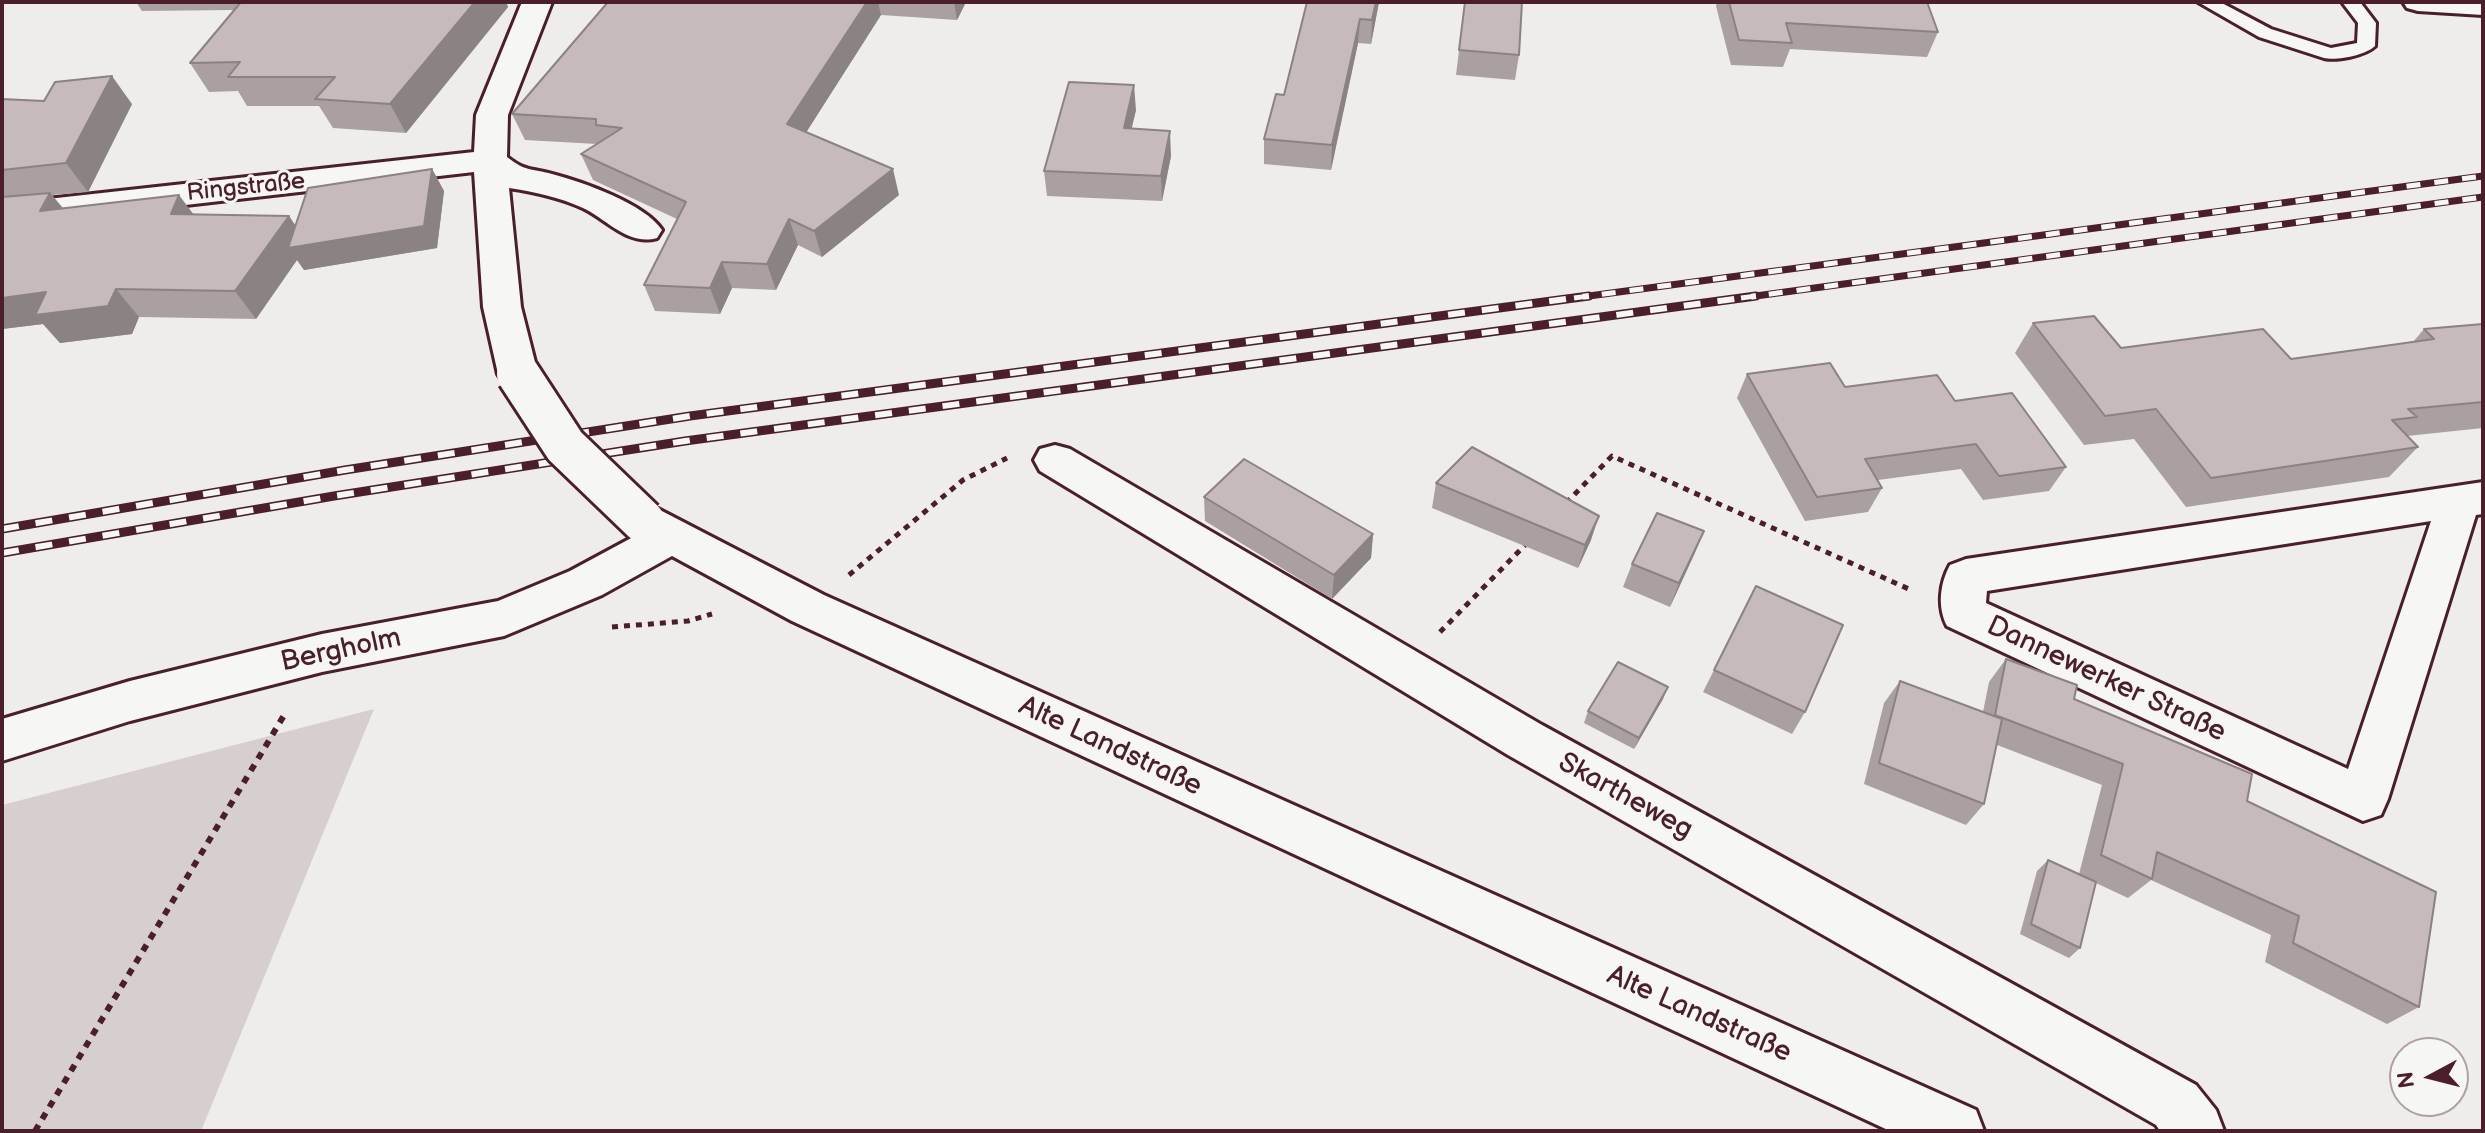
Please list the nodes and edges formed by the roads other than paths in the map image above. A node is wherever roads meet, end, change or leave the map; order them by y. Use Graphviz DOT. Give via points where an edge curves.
graph roads {
  1 [pos="537,2"];
  2 [pos="2207,2"];
  3 [pos="2351,2"];
  4 [pos="2418,2"];
  5 [pos="2483,6"];
  6 [pos="490,160"];
  7 [pos="2,215"];
  8 [pos="644,230"];
  9 [pos="1055,460"];
  10 [pos="2471,500"];
  11 [pos="656,530"];
  12 [pos="2,740"];
  13 [pos="1955,1131"];
  14 [pos="2195,1131"];
  1 -- 6 [label="street, Alte Landstraße" via="492,115"];
  2 -- 3 [label="lane" via="2265,33 2330,54 2366,46 2367,23"];
  4 -- 5 [label="street"];
  6 -- 7 [label="street, Ringstraße"];
  6 -- 8 [label="street" via="512,178 544,182 596,201"];
  6 -- 11 [label="street, Alte Landstraße, bridge" via="502,307 518,374 565,446"];
  9 -- 14 [label="street, Skartheweg" via="1525,740 2176,1105"];
  10 -- 10 [label="street, Dannewerker Straße" via="1966,577 1963,613 2363,799"];
  11 -- 12 [label="street, Bergholm" via="586,583 504,618 322,653 130,701"];
  11 -- 13 [label="street, Alte Landstraße" via="808,608"];
}
